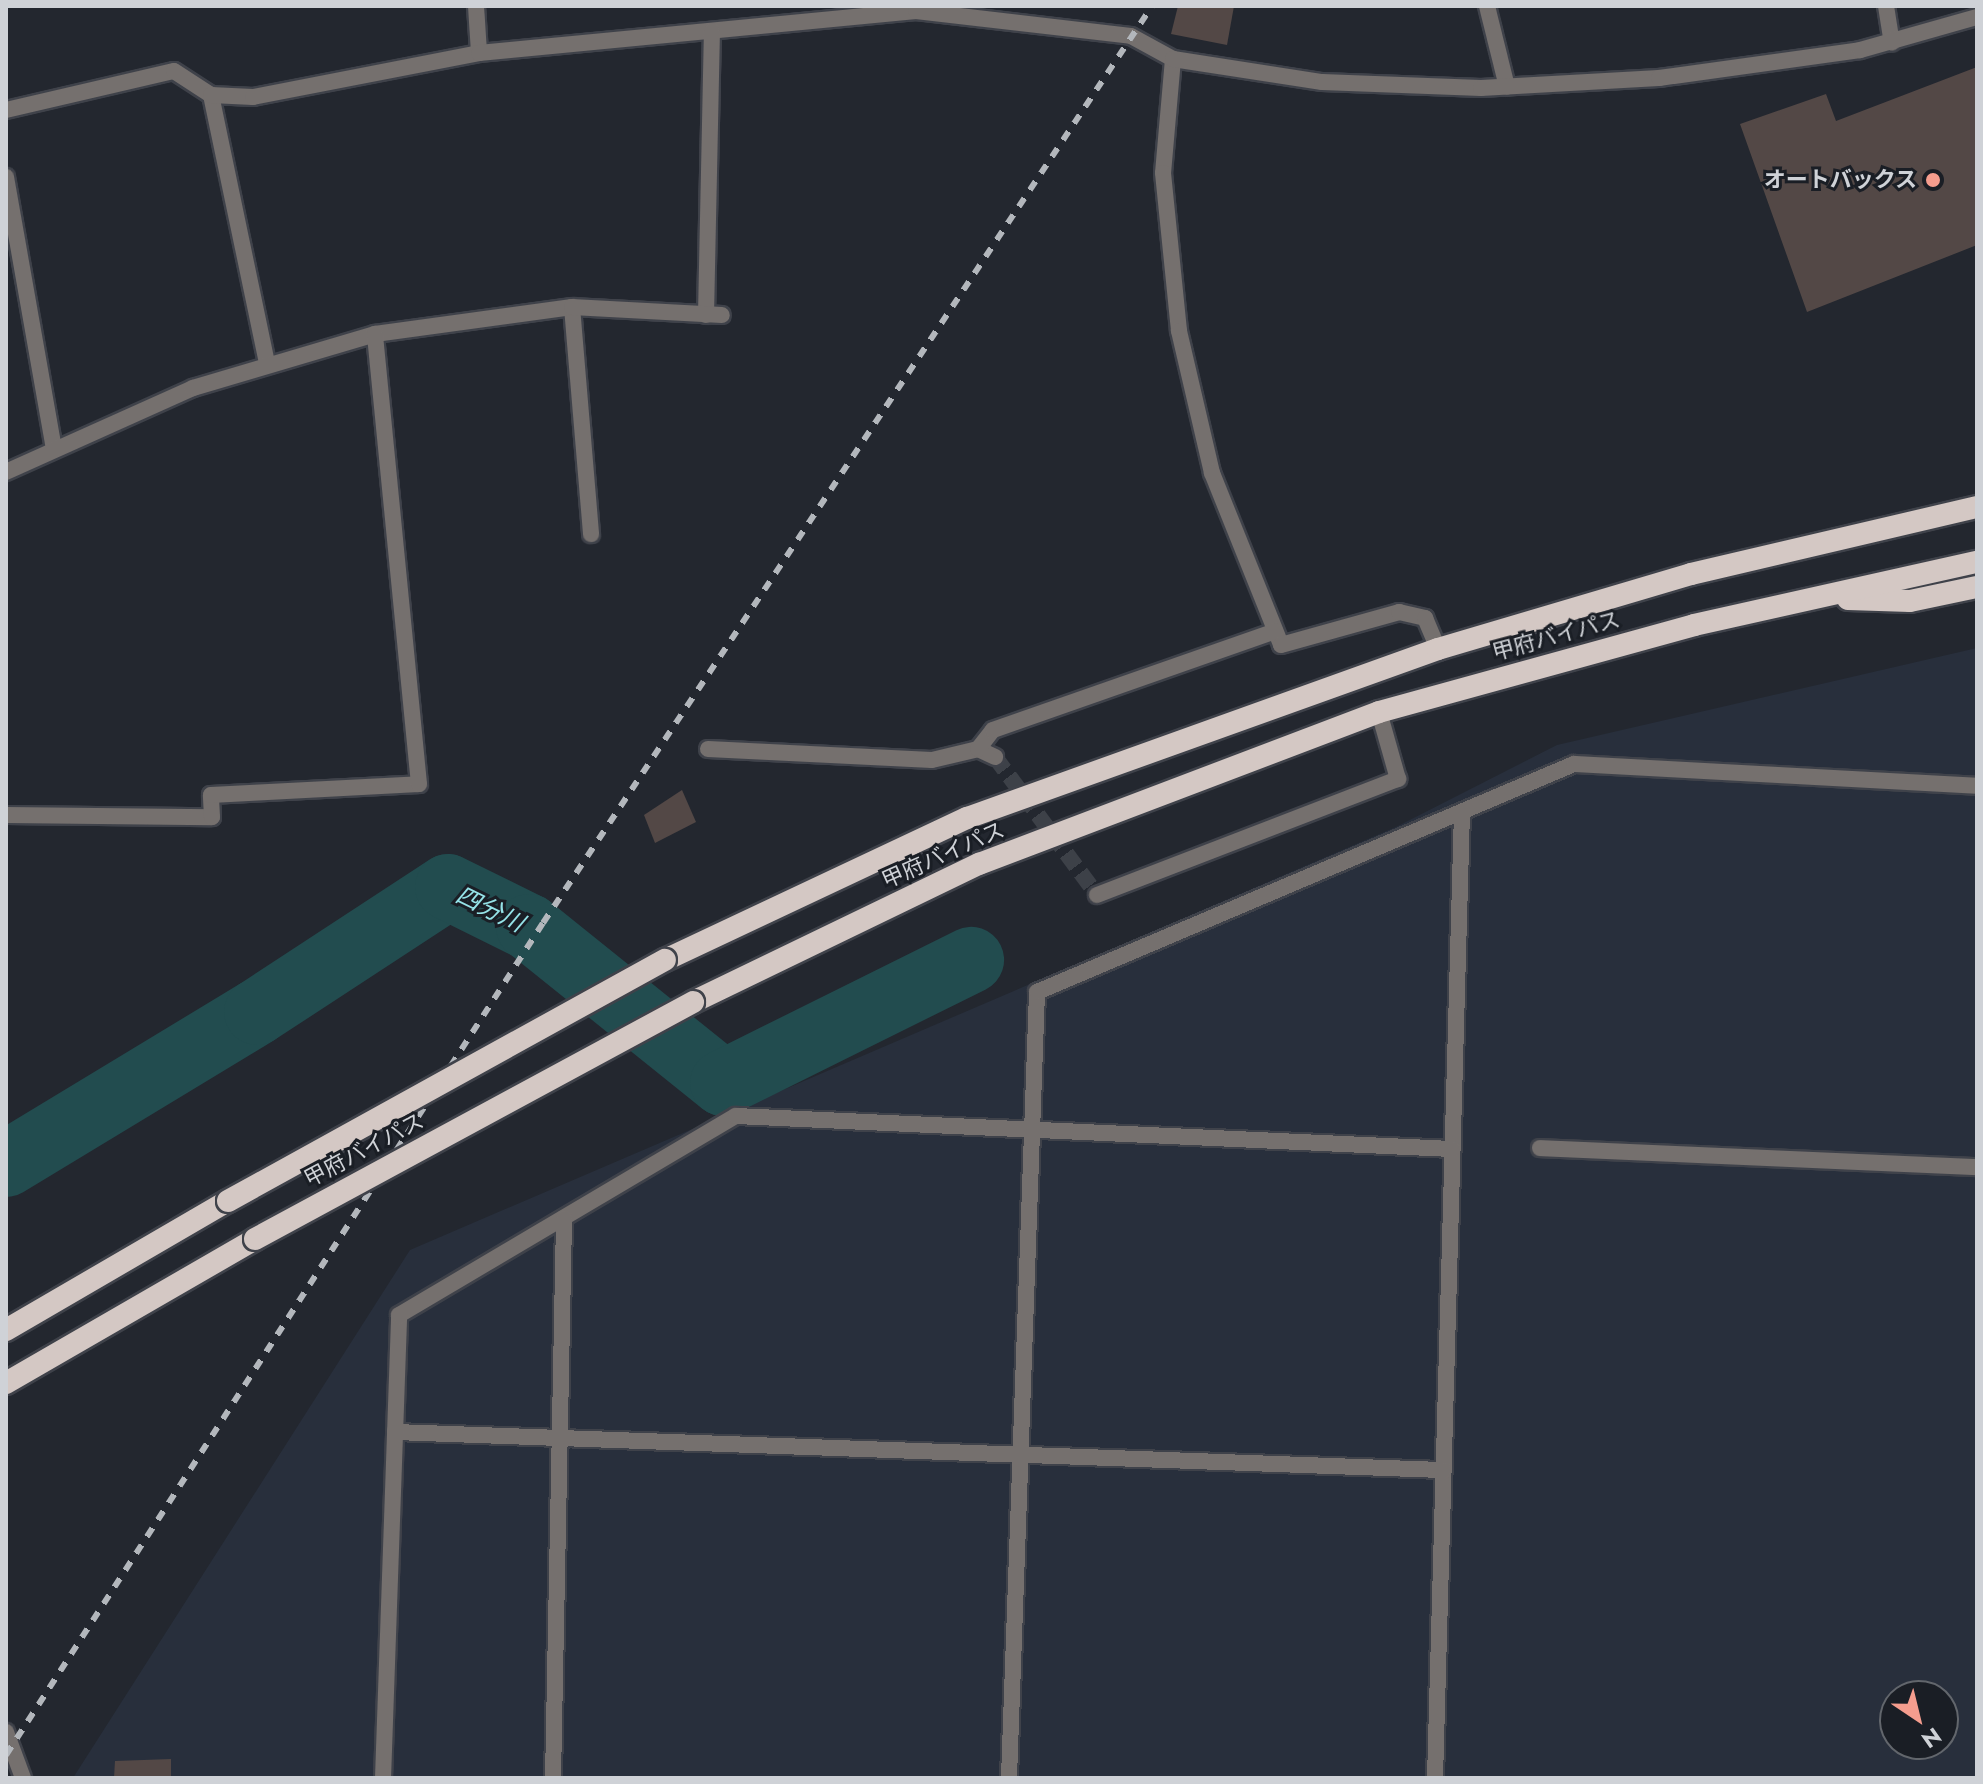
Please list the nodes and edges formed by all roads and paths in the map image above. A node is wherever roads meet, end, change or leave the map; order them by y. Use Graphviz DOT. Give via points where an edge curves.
graph roads {
  1 [pos="476,6"];
  2 [pos="1487,6"];
  3 [pos="1886,6"];
  4 [pos="956,10"];
  5 [pos="1977,17"];
  6 [pos="712,31"];
  7 [pos="1892,43"];
  8 [pos="479,53"];
  9 [pos="1173,59"];
  10 [pos="1507,87"];
  11 [pos="211,95"];
  12 [pos="6,110"];
  13 [pos="6,177"];
  14 [pos="572,307"];
  15 [pos="375,334"];
  16 [pos="267,363"];
  17 [pos="54,448"];
  18 [pos="6,472"];
  19 [pos="1977,507"];
  20 [pos="591,534"];
  21 [pos="1977,562"];
  22 [pos="1977,587"];
  23 [pos="1816,598"];
  24 [pos="1275,631"];
  25 [pos="1438,649"];
  26 [pos="1379,712"];
  27 [pos="708,749"];
  28 [pos="978,749"];
  29 [pos="995,757"];
  30 [pos="1977,786"];
  31 [pos="1462,812"];
  32 [pos="6,815"];
  33 [pos="1097,895"];
  34 [pos="1032,1127"];
  35 [pos="1540,1148"];
  36 [pos="1452,1149"];
  37 [pos="1977,1167"];
  38 [pos="564,1218"];
  39 [pos="6,1330"];
  40 [pos="6,1383"];
  41 [pos="395,1432"];
  42 [pos="559,1439"];
  43 [pos="1021,1455"];
  44 [pos="1443,1470"];
  45 [pos="6,1732"];
  46 [pos="23,1778"];
  47 [pos="383,1778"];
  48 [pos="553,1778"];
  49 [pos="1009,1778"];
  50 [pos="1435,1778"];
  1 -- 8 [label="street"];
  2 -- 10 [label="street"];
  3 -- 7 [label="street"];
  4 -- 6 [label="street"];
  4 -- 9 [label="street" via="1131,36"];
  5 -- 7 [label="street"];
  6 -- 8 [label="street"];
  6 -- 14 [label="street" via="714,315"];
  7 -- 10 [label="street" via="1659,78"];
  8 -- 11 [label="street" via="253,97"];
  9 -- 10 [label="street" via="1322,82"];
  9 -- 24 [label="street" via="1163,173 1179,331 1212,473"];
  11 -- 12 [label="street" via="174,71"];
  11 -- 16 [label="street"];
  13 -- 17 [label="street"];
  14 -- 15 [label="street"];
  14 -- 20 [label="street"];
  15 -- 16 [label="street"];
  15 -- 32 [label="street" via="419,784 211,795 212,817"];
  16 -- 17 [label="street"];
  17 -- 18 [label="street"];
  19 -- 25 [label="highway, 甲府バイパス" via="1691,574"];
  21 -- 23 [label="highway, 甲府バイパス"];
  22 -- 23 [label="highway" via="1910,601"];
  23 -- 26 [label="highway, 甲府バイパス" via="1694,625"];
  24 -- 25 [label="street" via="1281,645 1399,612 1425,618"];
  24 -- 28 [label="street" via="993,730"];
  25 -- 39 [label="highway, 甲府バイパス, bridge" via="967,818 665,960"];
  26 -- 33 [label="street" via="1398,779"];
  26 -- 40 [label="highway, 甲府バイパス, bridge" via="979,864 693,1002 255,1239"];
  27 -- 28 [label="street" via="932,760"];
  28 -- 29 [label="street"];
  30 -- 31 [label="street" via="1574,764"];
  31 -- 34 [label="street" via="1037,992"];
  31 -- 36 [label="street"];
  34 -- 36 [label="street"];
  34 -- 38 [label="street" via="736,1116"];
  34 -- 43 [label="street"];
  35 -- 37 [label="street"];
  36 -- 44 [label="street"];
  38 -- 41 [label="street" via="399,1315"];
  38 -- 42 [label="street"];
  41 -- 42 [label="street"];
  41 -- 47 [label="street"];
  42 -- 43 [label="street"];
  42 -- 48 [label="street"];
  43 -- 44 [label="street"];
  43 -- 49 [label="street"];
  44 -- 50 [label="street"];
  45 -- 46 [label="street"];
}
